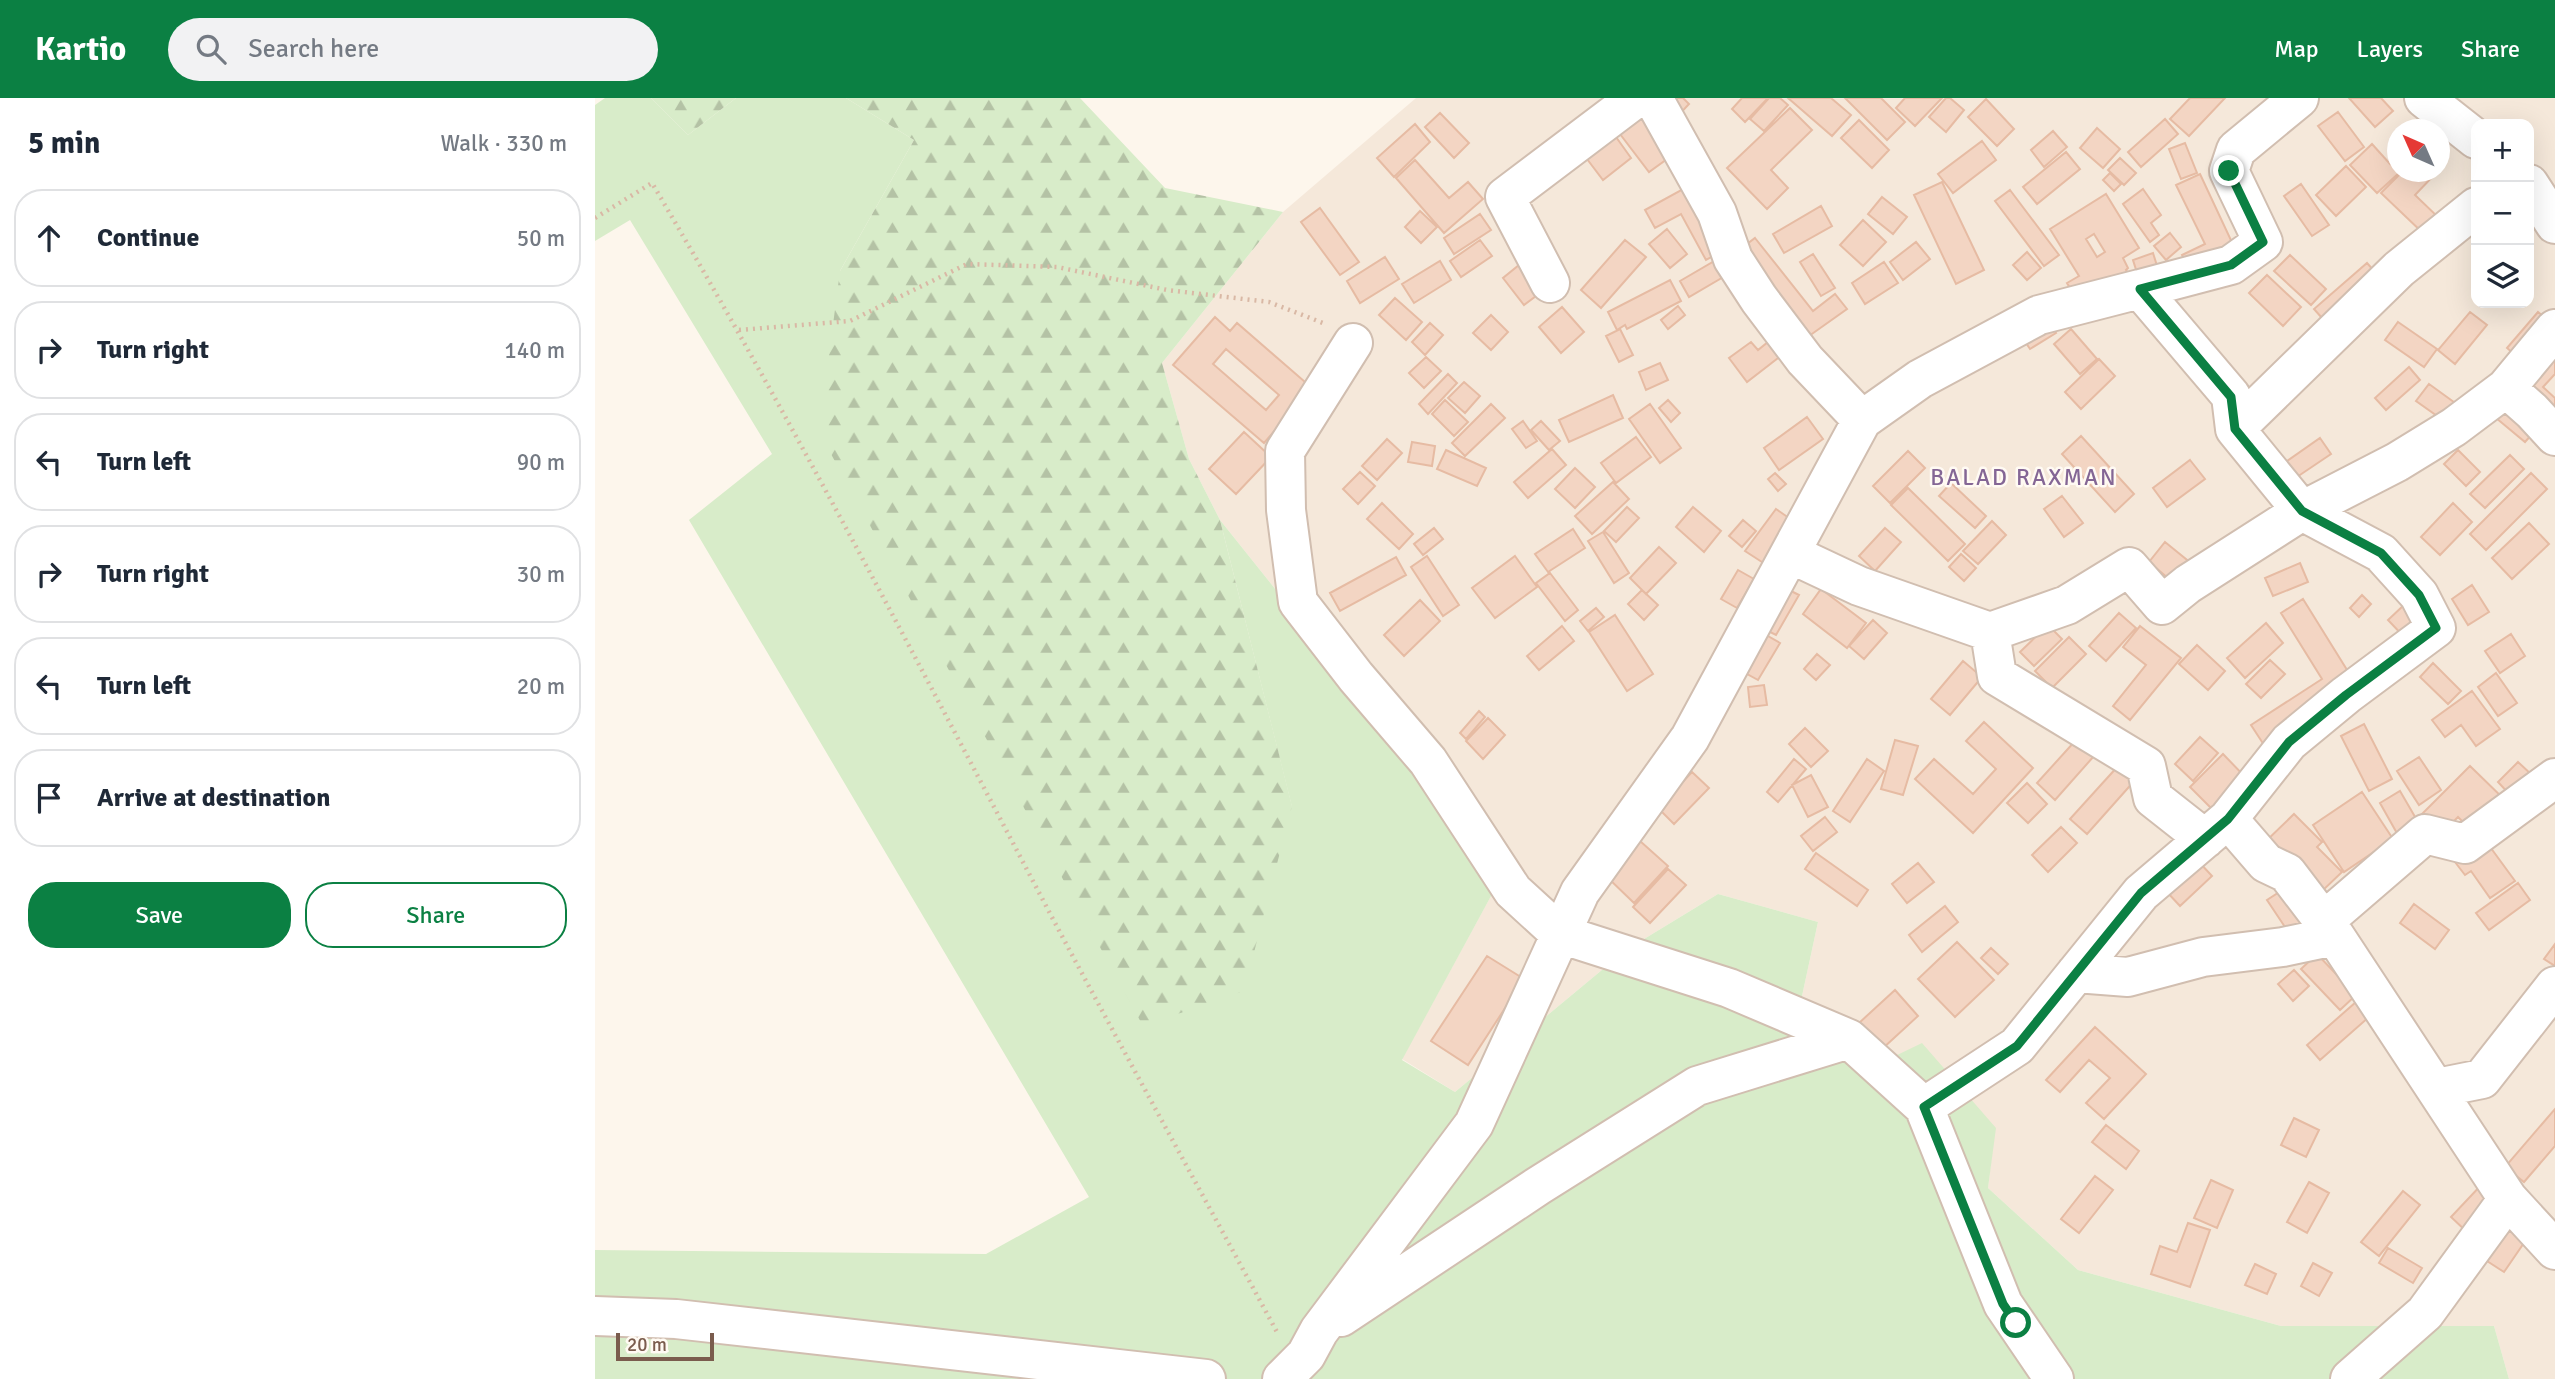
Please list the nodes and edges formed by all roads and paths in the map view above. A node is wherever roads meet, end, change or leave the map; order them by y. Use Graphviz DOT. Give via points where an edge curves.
graph roads {
  1 [pos="1636,98"];
  2 [pos="1653,98"];
  3 [pos="2299,98"];
  4 [pos="2424,98"];
  5 [pos="2471,135"];
  6 [pos="2534,192"];
  7 [pos="2471,211"];
  8 [pos="595,218"];
  9 [pos="2555,224"];
  10 [pos="1551,283"];
  11 [pos="2140,289"];
  12 [pos="2555,329"];
  13 [pos="739,330"];
  14 [pos="1353,343"];
  15 [pos="2506,388"];
  16 [pos="1862,420"];
  17 [pos="2235,429"];
  18 [pos="2555,436"];
  19 [pos="2302,511"];
  20 [pos="1791,554"];
  21 [pos="1990,632"];
  22 [pos="2555,778"];
  23 [pos="2515,809"];
  24 [pos="2555,814"];
  25 [pos="2216,829"];
  26 [pos="2329,928"];
  27 [pos="1560,934"];
  28 [pos="2076,972"];
  29 [pos="2555,986"];
  30 [pos="1849,1039"];
  31 [pos="2437,1088"];
  32 [pos="1924,1107"];
  33 [pos="2508,1199"];
  34 [pos="2555,1250"];
  35 [pos="595,1316"];
  36 [pos="1302,1355"];
  37 [pos="1206,1379"];
  38 [pos="2054,1379"];
  39 [pos="2350,1379"];
  1 -- 10 [label="street" via="1505,197"];
  2 -- 16 [label="street" via="1717,213 1733,258 1805,360"];
  3 -- 11 [label="street" via="2236,150 2229,171 2263,242 2231,265"];
  4 -- 5 [label="street"];
  6 -- 9 [label="street"];
  7 -- 17 [label="street" via="2399,270"];
  8 -- 13 [label="path" via="652,183"];
  11 -- 16 [label="street" via="2039,315 1920,379"];
  11 -- 17 [label="street" via="2231,397"];
  12 -- 15 [label="street"];
  13 -- 14 [label="path" via="850,321 967,264 1057,267 1167,289 1269,302 1327,324"];
  13 -- 36 [label="path" via="1282,1340"];
  14 -- 27 [label="street" via="1285,451 1286,510 1298,602 1428,761 1513,891"];
  15 -- 18 [label="street"];
  15 -- 19 [label="street" via="2397,462"];
  16 -- 20 [label="street"];
  17 -- 19 [label="street"];
  19 -- 21 [label="street" via="2162,605 2129,568 2067,605"];
  19 -- 25 [label="street" via="2381,553 2419,595 2436,628 2289,742"];
  20 -- 21 [label="street" via="1859,586"];
  20 -- 27 [label="street" via="1690,738 1580,892"];
  21 -- 25 [label="street" via="1997,677 2146,766 2153,798"];
  22 -- 23 [label="street"];
  23 -- 24 [label="street"];
  23 -- 26 [label="street" via="2465,844 2425,834"];
  25 -- 26 [label="street" via="2287,873"];
  25 -- 28 [label="street" via="2141,893"];
  26 -- 28 [label="street" via="2283,947 2203,957 2128,977"];
  26 -- 31 [label="street"];
  27 -- 30 [label="street" via="1729,988"];
  27 -- 36 [label="street" via="1473,1124"];
  28 -- 32 [label="street" via="2017,1046"];
  29 -- 31 [label="street" via="2482,1079"];
  30 -- 32 [label="street"];
  30 -- 36 [label="street" via="1697,1086 1538,1186"];
  31 -- 33 [label="street"];
  32 -- 38 [label="street" via="2003,1304"];
  33 -- 34 [label="street"];
  33 -- 39 [label="street" via="2425,1313"];
  35 -- 37 [label="street" via="676,1318"];
}
